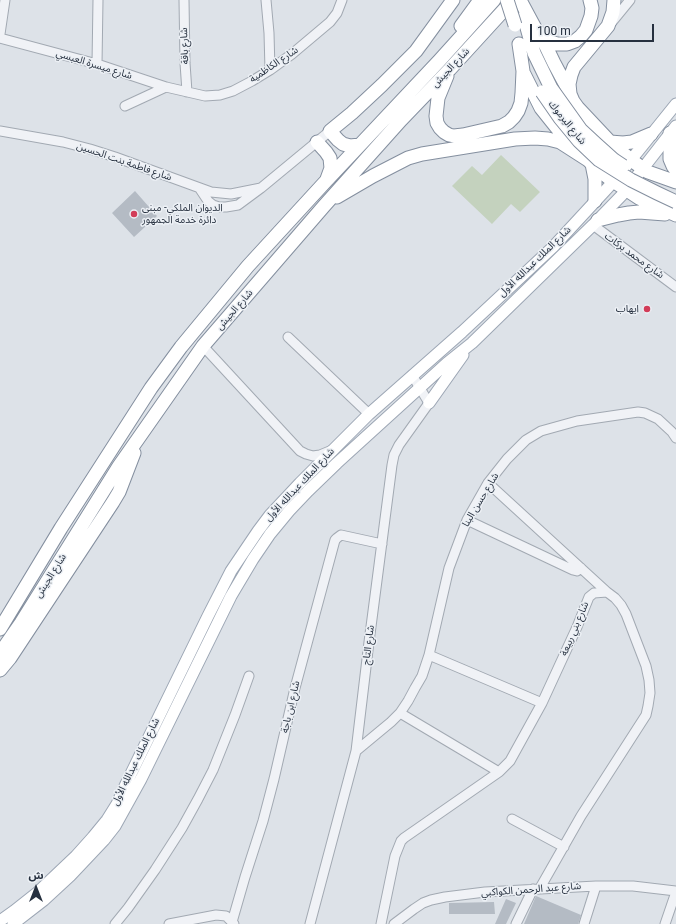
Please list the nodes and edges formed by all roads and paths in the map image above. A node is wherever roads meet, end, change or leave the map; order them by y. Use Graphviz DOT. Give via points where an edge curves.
graph roads {
  1 [pos="5,0"];
  2 [pos="98,0"];
  3 [pos="184,0"];
  4 [pos="266,0"];
  5 [pos="342,0"];
  6 [pos="453,0"];
  7 [pos="480,0"];
  8 [pos="494,0"];
  9 [pos="506,0"];
  10 [pos="590,0"];
  11 [pos="600,0"];
  12 [pos="614,0"];
  13 [pos="630,0"];
  14 [pos="518,1"];
  15 [pos="520,23"];
  16 [pos="608,26"];
  17 [pos="586,30"];
  18 [pos="0,34"];
  19 [pos="541,36"];
  20 [pos="0,38"];
  21 [pos="519,44"];
  22 [pos="439,61"];
  23 [pos="97,64"];
  24 [pos="450,69"];
  25 [pos="270,70"];
  26 [pos="523,71"];
  27 [pos="166,87"];
  28 [pos="547,90"];
  29 [pos="187,92"];
  30 [pos="570,94"];
  31 [pos="676,104"];
  32 [pos="125,106"];
  33 [pos="673,129"];
  34 [pos="0,131"];
  35 [pos="330,131"];
  36 [pos="651,134"];
  37 [pos="316,142"];
  38 [pos="610,142"];
  39 [pos="360,145"];
  40 [pos="577,152"];
  41 [pos="631,160"];
  42 [pos="592,164"];
  43 [pos="643,169"];
  44 [pos="676,170"];
  45 [pos="655,175"];
  46 [pos="326,181"];
  47 [pos="614,181"];
  48 [pos="676,182"];
  49 [pos="261,188"];
  50 [pos="200,189"];
  51 [pos="626,190"];
  52 [pos="676,193"];
  53 [pos="638,198"];
  54 [pos="594,201"];
  55 [pos="324,206"];
  56 [pos="676,210"];
  57 [pos="595,223"];
  58 [pos="676,287"];
  59 [pos="288,337"];
  60 [pos="472,342"];
  61 [pos="203,346"];
  62 [pos="412,375"];
  63 [pos="420,388"];
  64 [pos="429,403"];
  65 [pos="369,414"];
  66 [pos="141,433"];
  67 [pos="676,438"];
  68 [pos="333,449"];
  69 [pos="488,483"];
  70 [pos="467,520"];
  71 [pos="382,544"];
  72 [pos="581,568"];
  73 [pos="607,592"];
  74 [pos="0,629"];
  75 [pos="0,653"];
  76 [pos="429,655"];
  77 [pos="0,670"];
  78 [pos="249,676"];
  79 [pos="542,703"];
  80 [pos="400,713"];
  81 [pos="356,751"];
  82 [pos="499,772"];
  83 [pos="512,819"];
  84 [pos="564,847"];
  85 [pos="596,886"];
  86 [pos="537,889"];
  87 [pos="676,892"];
  88 [pos="0,921"];
  89 [pos="232,923"];
  90 [pos="14,924"];
  91 [pos="115,924"];
  92 [pos="169,924"];
  93 [pos="310,924"];
  94 [pos="381,924"];
  95 [pos="394,924"];
  96 [pos="516,924"];
  97 [pos="584,924"];
  98 [pos="665,924"];
  1 -- 18 [label="street"];
  2 -- 23 [label="street"];
  3 -- 29 [label="street, شارع باقة"];
  4 -- 25 [label="street"];
  5 -- 25 [label="street, شارع الكاظمية" via="330,22 311,40"];
  6 -- 35 [label="highway" via="416,51 372,95"];
  7 -- 22 [label="highway"];
  8 -- 22 [label="highway, شارع الجيش"];
  9 -- 15 [label="highway, bridge"];
  10 -- 17 [label="highway" via="591,16"];
  11 -- 17 [label="highway" via="596,14"];
  12 -- 16 [label="highway"];
  13 -- 16 [label="street"];
  14 -- 15 [label="highway"];
  14 -- 19 [label="highway"];
  14 -- 24 [label="highway, شارع الجيش"];
  15 -- 21 [label="highway, شارع اليرموك"];
  15 -- 28 [label="highway, شارع اليرموك"];
  16 -- 30 [label="highway" via="574,67 569,84"];
  17 -- 19 [label="highway" via="575,41 566,44 557,44"];
  19 -- 30 [label="highway"];
  20 -- 23 [label="street, شارع ميسرة العبسي"];
  21 -- 26 [label="highway"];
  21 -- 28 [label="highway, شارع اليرموك"];
  22 -- 39 [label="highway, شارع الجيش"];
  23 -- 27 [label="street, شارع ميسرة العبسي"];
  24 -- 26 [label="highway" via="438,98 436,116 440,128 454,136 502,126 509,122 521,103"];
  24 -- 55 [label="highway, شارع الجيش"];
  25 -- 29 [label="street, شارع الكاظمية" via="233,91 220,95 204,96"];
  26 -- 40 [label="highway" via="541,108"];
  27 -- 29 [label="street, شارع ميسرة العبسي"];
  27 -- 32 [label="street"];
  28 -- 52 [label="highway, شارع اليرموك, bridge" via="581,130 614,160 632,172"];
  28 -- 56 [label="highway, شارع اليرموك, bridge" via="560,118 599,160 657,193"];
  30 -- 38 [label="highway" via="578,108"];
  31 -- 36 [label="main road, شارع الملك عبدالله الأول"];
  33 -- 43 [label="main road, شارع الملك عبدالله الأول"];
  33 -- 44 [label="highway" via="670,159"];
  34 -- 50 [label="street, شارع فاطمة بنت الحسين" via="90,149"];
  35 -- 37 [label="street, شارع فاطمة بنت الحسين"];
  35 -- 39 [label="highway" via="343,144"];
  36 -- 38 [label="highway" via="627,143"];
  36 -- 41 [label="main road, شارع الملك عبدالله الأول"];
  37 -- 46 [label="highway" via="331,161"];
  37 -- 49 [label="street, شارع فاطمة بنت الحسين"];
  38 -- 41 [label="highway"];
  39 -- 46 [label="highway, شارع الجيش"];
  40 -- 42 [label="highway"];
  40 -- 55 [label="highway" via="560,142 535,138 422,154 391,166"];
  41 -- 43 [label="highway"];
  41 -- 47 [label="main road, شارع الملك عبدالله الأول"];
  42 -- 47 [label="highway"];
  42 -- 54 [label="highway" via="595,178"];
  43 -- 45 [label="highway"];
  43 -- 51 [label="main road, شارع الملك عبدالله الأول"];
  45 -- 48 [label="highway"];
  45 -- 53 [label="highway" via="641,179 637,187"];
  46 -- 74 [label="highway, شارع الجيش" via="248,266 168,364 61,528"];
  47 -- 51 [label="highway"];
  47 -- 54 [label="main road, شارع الملك عبدالله الأول"];
  49 -- 50 [label="street, شارع فاطمة بنت الحسين" via="232,194"];
  49 -- 50 [label="street, شارع فاطمة بنت الحسين" via="238,204 226,207 213,205"];
  51 -- 53 [label="highway"];
  51 -- 57 [label="main road, شارع الملك عبدالله الأول"];
  53 -- 56 [label="highway"];
  54 -- 62 [label="main road, شارع الملك عبدالله الأول" via="553,248"];
  55 -- 61 [label="highway, شارع الجيش"];
  56 -- 57 [label="highway" via="634,212"];
  57 -- 58 [label="street, شارع محمد بركات"];
  57 -- 60 [label="main road, شارع الملك عبدالله الأول"];
  59 -- 65 [label="street"];
  60 -- 63 [label="main road, شارع الملك عبدالله الأول"];
  60 -- 64 [label="main road"];
  61 -- 66 [label="highway, شارع الجيش"];
  61 -- 68 [label="street" via="300,451 313,456"];
  62 -- 63 [label="street"];
  62 -- 65 [label="main road, شارع الملك عبدالله الأول"];
  63 -- 64 [label="street"];
  63 -- 90 [label="main road, شارع الملك عبدالله الأول" via="327,472 270,534 232,596 115,826 70,876"];
  64 -- 71 [label="street, شارع التاج" via="398,445 394,455"];
  65 -- 68 [label="main road, شارع الملك عبدالله الأول"];
  66 -- 75 [label="highway, شارع الجيش"];
  66 -- 77 [label="highway" via="119,492"];
  67 -- 69 [label="street, شارع حسن البنا" via="658,419 646,413 577,421 541,431 526,440"];
  68 -- 88 [label="main road, شارع الملك عبدالله الأول" via="285,497 231,571 107,820 76,856 38,892"];
  69 -- 70 [label="street, شارع حسن البنا"];
  69 -- 72 [label="street"];
  70 -- 72 [label="street" via="573,570"];
  70 -- 76 [label="street, شارع حسن البنا" via="449,568"];
  71 -- 81 [label="street, شارع التاج"];
  71 -- 89 [label="street, شارع ابن باجة" via="341,535 335,540 295,688 263,821"];
  72 -- 73 [label="street"];
  73 -- 79 [label="street, شارع بني ربيعة" via="594,593 589,597"];
  73 -- 84 [label="street" via="615,598 626,614 646,666 650,693 648,706 646,715"];
  76 -- 79 [label="street"];
  76 -- 80 [label="street, شارع حسن البنا" via="422,676"];
  78 -- 91 [label="street" via="215,764 195,805 155,870"];
  79 -- 82 [label="street, شارع بني ربيعة" via="510,761"];
  80 -- 81 [label="street, شارع حسن البنا"];
  80 -- 82 [label="street"];
  81 -- 93 [label="street, شارع التاج"];
  82 -- 94 [label="street, شارع بني ربيعة" via="401,841 395,856"];
  83 -- 84 [label="street"];
  84 -- 86 [label="street"];
  85 -- 86 [label="street, شارع عبد الرحمن الكواكبي"];
  85 -- 87 [label="street, شارع عبد الرحمن الكواكبي" via="633,886"];
  85 -- 97 [label="street"];
  86 -- 95 [label="street, شارع عبد الرحمن الكواكبي" via="438,898 423,903"];
  86 -- 96 [label="street"];
  87 -- 98 [label="street"];
  89 -- 92 [label="street" via="226,916 216,916"];
}
